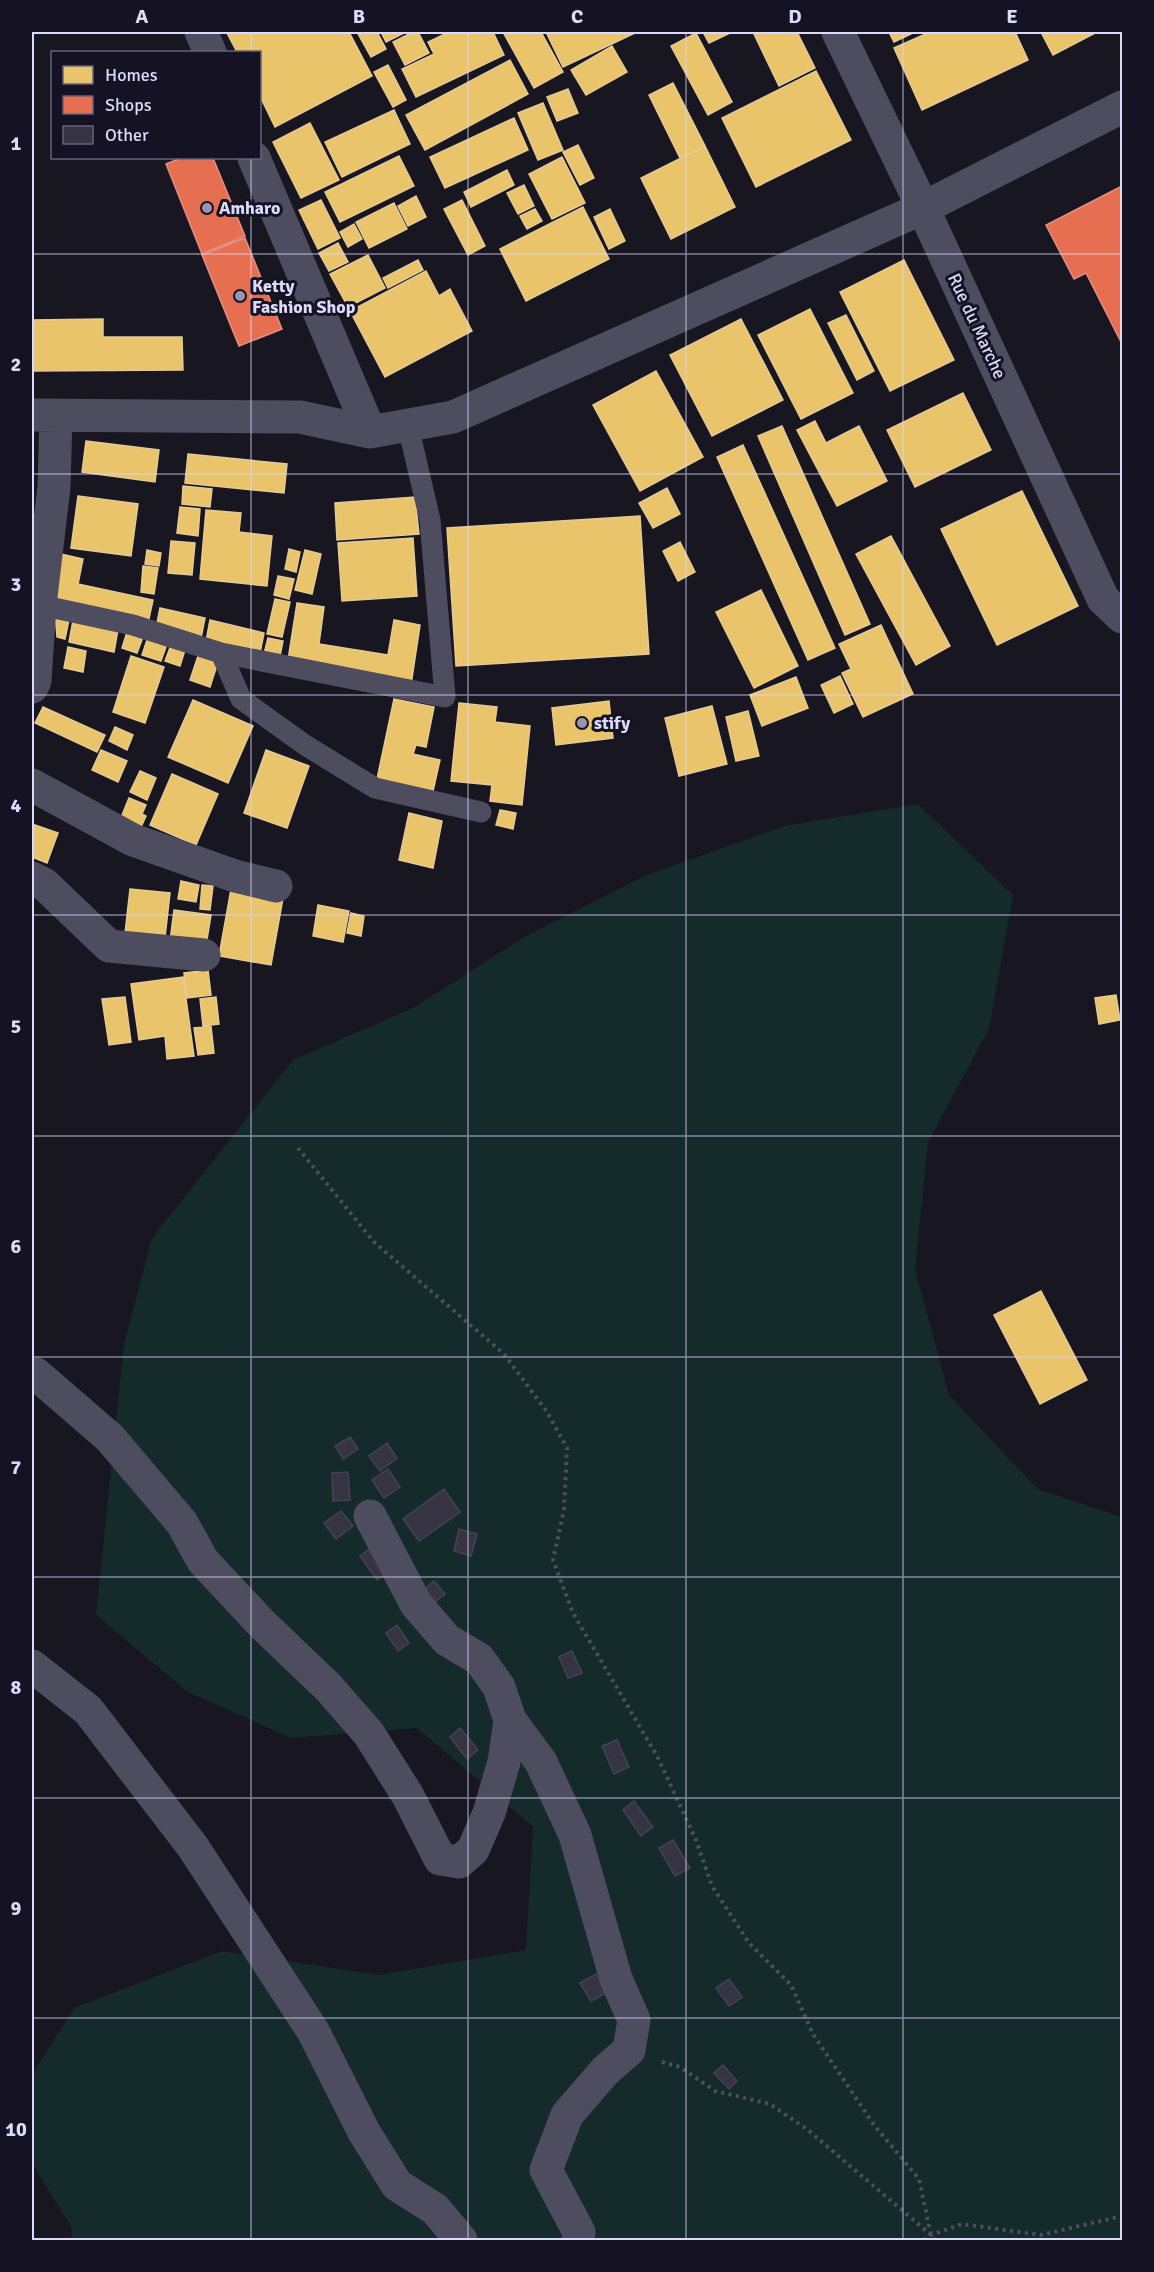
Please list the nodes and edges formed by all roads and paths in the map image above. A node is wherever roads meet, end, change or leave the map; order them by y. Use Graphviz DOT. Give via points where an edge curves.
graph roads {
  1 [pos="201,32"];
  2 [pos="838,32"];
  3 [pos="210,51"];
  4 [pos="1122,107"];
  5 [pos="254,159"];
  6 [pos="923,208"];
  7 [pos="44,415"];
  8 [pos="408,426"];
  9 [pos="370,432"];
  10 [pos="36,607"];
  11 [pos="1122,616"];
  12 [pos="221,653"];
  13 [pos="32,687"];
  14 [pos="32,785"];
  15 [pos="481,812"];
  16 [pos="32,878"];
  17 [pos="276,886"];
  18 [pos="204,955"];
  19 [pos="298,1148"];
  20 [pos="36,1374"];
  21 [pos="370,1516"];
  22 [pos="32,1666"];
  23 [pos="510,1720"];
  24 [pos="628,2049"];
  25 [pos="1122,2217"];
  26 [pos="931,2235"];
  27 [pos="461,2241"];
  28 [pos="578,2241"];
  29 [pos="924,2241"];
  30 [pos="935,2241"];
  1 -- 3 [label="street"];
  2 -- 6 [label="street, Rue du Marche"];
  4 -- 6 [label="street"];
  5 -- 9 [label="street"];
  6 -- 8 [label="street" via="453,417"];
  6 -- 11 [label="street, Rue du Marche" via="1103,598"];
  7 -- 9 [label="street" via="300,417"];
  7 -- 10 [label="street" via="54,487"];
  8 -- 9 [label="street"];
  8 -- 12 [label="lane" via="430,520 445,697"];
  10 -- 12 [label="lane" via="133,626"];
  10 -- 13 [label="street"];
  12 -- 15 [label="lane" via="241,699 375,788"];
  14 -- 17 [label="street" via="133,840 235,876"];
  16 -- 18 [label="street" via="44,884 108,946"];
  19 -- 26 [label="path" via="374,1242 504,1354 547,1412 567,1448 564,1510 553,1560 573,1613 657,1756 696,1840 712,1886 749,1943 791,1985 813,2034 874,2125 919,2179"];
  20 -- 23 [label="street" via="110,1438 182,1523 203,1561 369,1734 408,1796 440,1859 459,1862 472,1850 489,1813 501,1772"];
  21 -- 23 [label="street" via="416,1604 447,1640 478,1659 499,1687"];
  22 -- 27 [label="street" via="88,1710 194,1847 313,2031 364,2132 397,2185 435,2209"];
  23 -- 24 [label="street" via="541,1762 575,1835 616,1979 634,2020"];
  24 -- 26 [label="path" via="680,2067 715,2091 770,2104 808,2130"];
  24 -- 28 [label="street" via="567,2115 546,2170 579,2232"];
  25 -- 26 [label="path" via="1041,2235 962,2224"];
  26 -- 29 [label="path"];
  26 -- 30 [label="path"];
}
